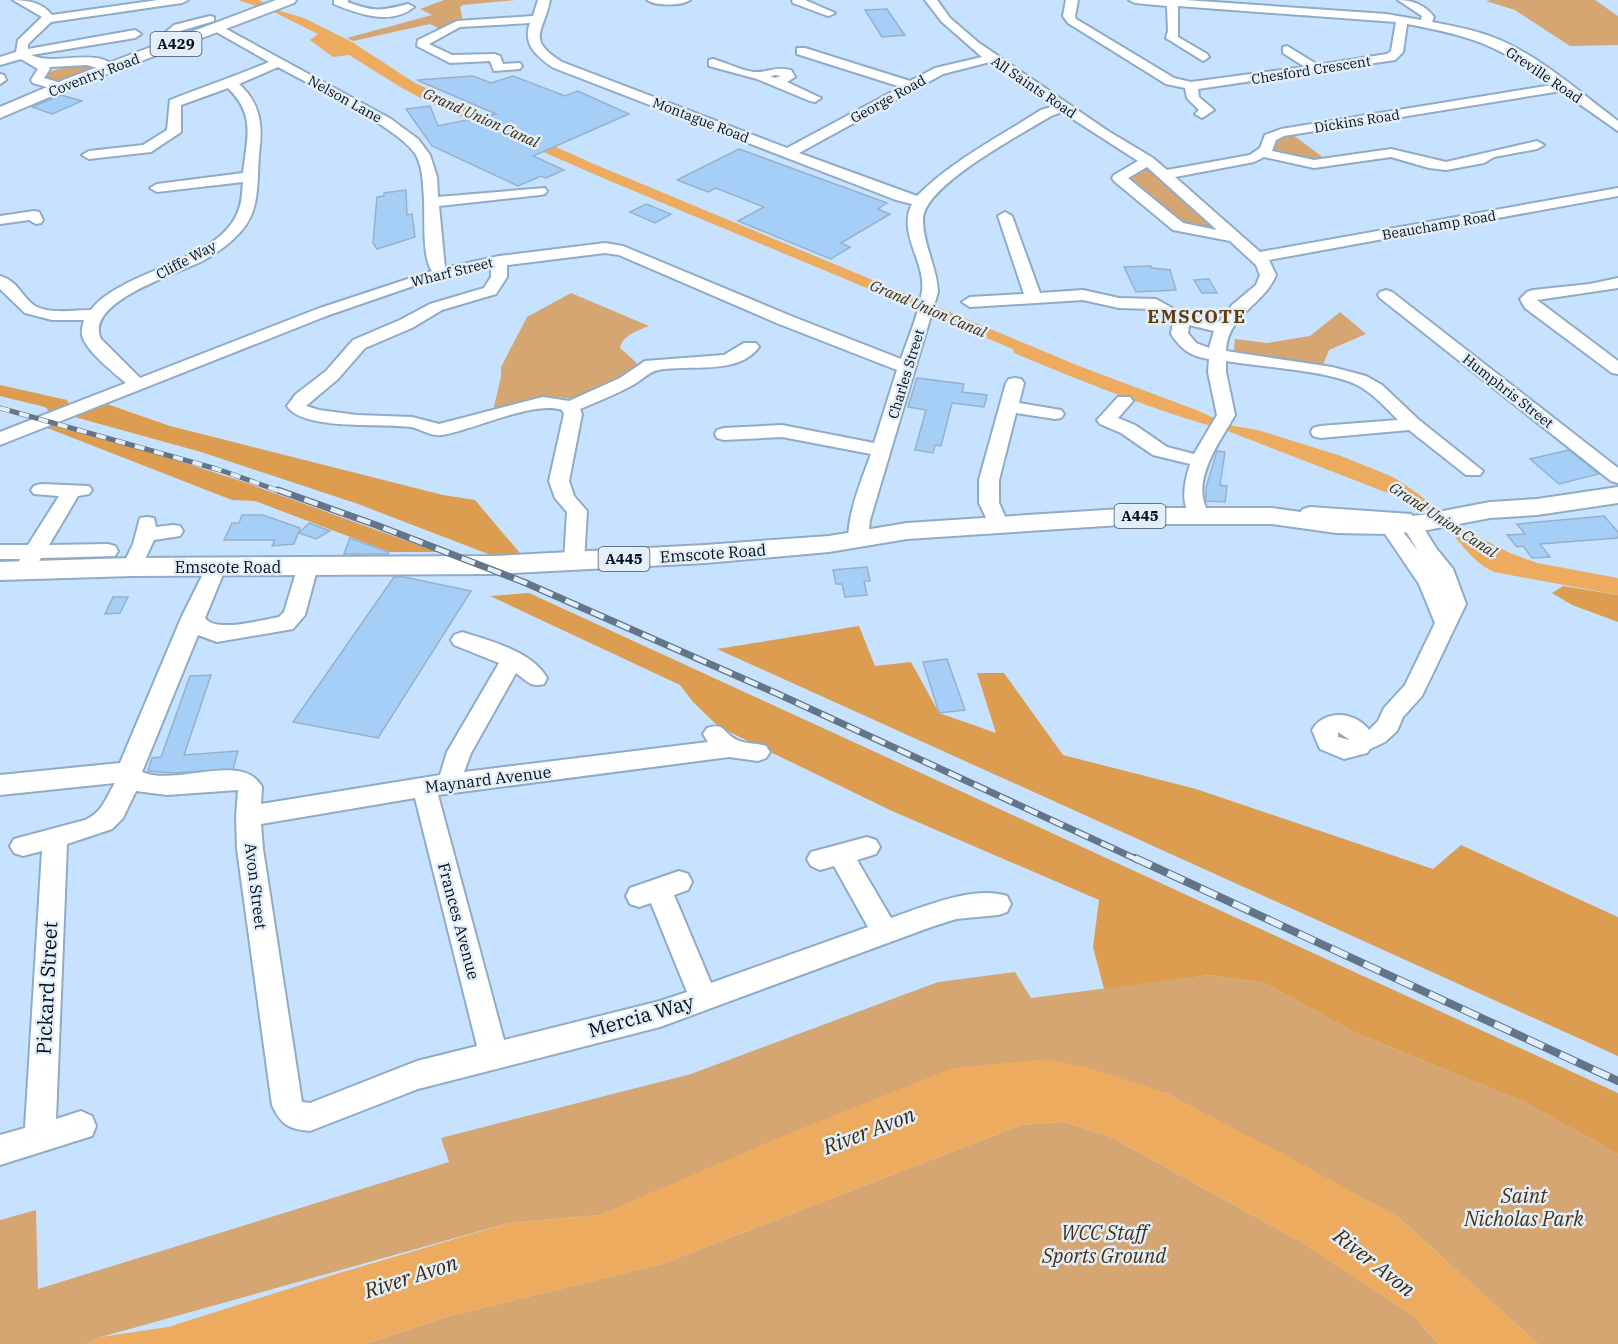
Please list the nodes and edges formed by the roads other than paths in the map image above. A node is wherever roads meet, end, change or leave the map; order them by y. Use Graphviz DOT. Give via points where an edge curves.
graph roads {
  1 [pos="343,0"];
  2 [pos="544,0"];
  3 [pos="653,0"];
  4 [pos="684,0"];
  5 [pos="931,0"];
  6 [pos="1072,0"];
  7 [pos="1135,0"];
  8 [pos="1404,0"];
  9 [pos="26,1"];
  10 [pos="175,2"];
  11 [pos="283,2"];
  12 [pos="795,3"];
  13 [pos="409,7"];
  14 [pos="1172,7"];
  15 [pos="829,13"];
  16 [pos="48,19"];
  17 [pos="538,19"];
  18 [pos="1402,19"];
  19 [pos="210,23"];
  20 [pos="1426,23"];
  21 [pos="135,34"];
  22 [pos="1287,50"];
  23 [pos="801,51"];
  24 [pos="24,53"];
  25 [pos="1203,57"];
  26 [pos="992,58"];
  27 [pos="821,59"];
  28 [pos="0,61"];
  29 [pos="278,62"];
  30 [pos="712,63"];
  31 [pos="516,66"];
  32 [pos="40,68"];
  33 [pos="111,68"];
  34 [pos="1317,69"];
  35 [pos="796,71"];
  36 [pos="762,76"];
  37 [pos="775,82"];
  38 [pos="231,83"];
  39 [pos="912,86"];
  40 [pos="1191,86"];
  41 [pos="60,87"];
  42 [pos="1563,87"];
  43 [pos="815,98"];
  44 [pos="1064,107"];
  45 [pos="0,112"];
  46 [pos="1202,114"];
  47 [pos="1618,127"];
  48 [pos="1530,148"];
  49 [pos="788,153"];
  50 [pos="1263,153"];
  51 [pos="89,155"];
  52 [pos="1148,161"];
  53 [pos="1164,175"];
  54 [pos="249,177"];
  55 [pos="157,188"];
  56 [pos="540,191"];
  57 [pos="1618,192"];
  58 [pos="919,201"];
  59 [pos="432,202"];
  60 [pos="1005,216"];
  61 [pos="0,220"];
  62 [pos="36,220"];
  63 [pos="1236,238"];
  64 [pos="1259,257"];
  65 [pos="499,261"];
  66 [pos="441,273"];
  67 [pos="0,281"];
  68 [pos="1618,283"];
  69 [pos="1034,298"];
  70 [pos="973,299"];
  71 [pos="1419,300"];
  72 [pos="95,315"];
  73 [pos="1182,319"];
  74 [pos="1223,328"];
  75 [pos="1217,355"];
  76 [pos="742,356"];
  77 [pos="908,368"];
  78 [pos="1618,369"];
  79 [pos="1015,383"];
  80 [pos="136,384"];
  81 [pos="1124,401"];
  82 [pos="570,407"];
  83 [pos="1010,407"];
  84 [pos="1055,414"];
  85 [pos="1413,424"];
  86 [pos="1335,434"];
  87 [pos="724,435"];
  88 [pos="0,439"];
  89 [pos="882,450"];
  90 [pos="1201,461"];
  91 [pos="1473,471"];
  92 [pos="1618,477"];
  93 [pos="41,490"];
  94 [pos="1618,495"];
  95 [pos="1199,516"];
  96 [pos="1281,517"];
  97 [pos="1423,518"];
  98 [pos="998,523"];
  99 [pos="173,531"];
  100 [pos="858,539"];
  101 [pos="108,551"];
  102 [pos="0,552"];
  103 [pos="574,561"];
  104 [pos="19,564"];
  105 [pos="308,566"];
  106 [pos="132,567"];
  107 [pos="216,567"];
  108 [pos="193,616"];
  109 [pos="217,634"];
  110 [pos="462,640"];
  111 [pos="177,658"];
  112 [pos="512,659"];
  113 [pos="536,678"];
  114 [pos="1356,735"];
  115 [pos="758,752"];
  116 [pos="130,776"];
  117 [pos="451,783"];
  118 [pos="0,785"];
  119 [pos="424,787"];
  120 [pos="248,816"];
  121 [pos="55,837"];
  122 [pos="23,846"];
  123 [pos="867,847"];
  124 [pos="659,889"];
  125 [pos="998,904"];
  126 [pos="884,931"];
  127 [pos="704,998"];
  128 [pos="494,1055"];
  129 [pos="287,1105"];
  130 [pos="81,1126"];
  131 [pos="40,1138"];
  132 [pos="0,1150"];
  1 -- 13 [label="street" via="338,2 372,15"];
  2 -- 17 [label="street, Montague Road"];
  3 -- 4 [label="street"];
  5 -- 26 [label="street, All Saints Road" via="954,28"];
  6 -- 40 [label="street, Chesford Crescent" via="1069,18 1074,23 1170,81"];
  7 -- 14 [label="street, Greville Road"];
  8 -- 20 [label="street" via="1426,14"];
  9 -- 16 [label="street"];
  10 -- 16 [label="street"];
  11 -- 19 [label="main road, Coventry Road / A429"];
  12 -- 15 [label="street"];
  14 -- 18 [label="street, Greville Road" via="1316,18 1323,13"];
  14 -- 25 [label="street" via="1178,26 1172,39"];
  16 -- 24 [label="street" via="23,41"];
  17 -- 31 [label="street" via="457,24 422,43 446,58 491,57 496,59 498,68"];
  17 -- 49 [label="street, Montague Road" via="533,29 535,44 558,65"];
  18 -- 20 [label="street, Greville Road"];
  18 -- 34 [label="street, Chesford Crescent" via="1394,55"];
  19 -- 29 [label="street, Nelson Lane"];
  19 -- 33 [label="main road, Coventry Road / A429" via="189,39"];
  20 -- 42 [label="street, Greville Road" via="1500,45"];
  21 -- 24 [label="street"];
  22 -- 34 [label="street"];
  23 -- 27 [label="street"];
  24 -- 28 [label="street"];
  24 -- 32 [label="street"];
  26 -- 39 [label="street, George Road" via="944,68"];
  26 -- 44 [label="street, All Saints Road"];
  27 -- 35 [label="street"];
  27 -- 39 [label="street"];
  29 -- 38 [label="street"];
  29 -- 59 [label="street, Nelson Lane" via="408,137 428,166"];
  30 -- 36 [label="street"];
  32 -- 33 [label="street" via="90,61"];
  32 -- 41 [label="street" via="38,81"];
  33 -- 41 [label="main road, Coventry Road / A429"];
  34 -- 40 [label="street, Chesford Crescent"];
  35 -- 36 [label="street"];
  35 -- 37 [label="street"];
  36 -- 37 [label="street"];
  37 -- 43 [label="street"];
  38 -- 51 [label="street" via="175,103 174,132 148,148"];
  38 -- 54 [label="street, Cliffe Way" via="249,102 254,116"];
  39 -- 49 [label="street, George Road"];
  40 -- 46 [label="street" via="1193,98 1207,110"];
  41 -- 45 [label="main road, Coventry Road / A429"];
  42 -- 47 [label="street, Greville Road"];
  42 -- 50 [label="street, Dickins Road" via="1281,133 1268,140"];
  44 -- 52 [label="street, All Saints Road"];
  44 -- 58 [label="street" via="1046,113 953,172"];
  48 -- 50 [label="street" via="1446,166 1390,153 1314,164"];
  49 -- 58 [label="street, Montague Road"];
  50 -- 53 [label="street, Dickins Road"];
  52 -- 53 [label="street, All Saints Road"];
  52 -- 63 [label="street, All Saints Road" via="1119,178 1178,227"];
  53 -- 63 [label="street, All Saints Road"];
  54 -- 55 [label="street"];
  54 -- 72 [label="street, Cliffe Way" via="246,212 233,232 176,268 116,296"];
  56 -- 59 [label="street"];
  57 -- 64 [label="street, Beauchamp Road"];
  58 -- 77 [label="street, Charles Street" via="915,220 930,278 929,297"];
  59 -- 66 [label="street, Nelson Lane" via="436,266"];
  60 -- 69 [label="street"];
  61 -- 62 [label="street" via="34,215"];
  63 -- 64 [label="street, All Saints Road"];
  64 -- 74 [label="street" via="1267,268 1267,280"];
  65 -- 66 [label="street, Wharf Street"];
  65 -- 77 [label="street, Wharf Street" via="615,248"];
  65 -- 82 [label="street" via="499,277 490,291 436,307 359,344 332,375 296,406 317,415 412,422 439,430 543,402"];
  66 -- 80 [label="street, Wharf Street" via="323,312"];
  67 -- 72 [label="street" via="31,310 52,315"];
  68 -- 78 [label="street" via="1536,294 1528,299"];
  69 -- 70 [label="street"];
  69 -- 73 [label="street" via="1083,295 1119,303 1150,303"];
  71 -- 92 [label="street, Humphris Street" via="1392,299"];
  72 -- 80 [label="street" via="90,332 94,343"];
  73 -- 74 [label="street"];
  73 -- 75 [label="street" via="1179,334 1190,347"];
  74 -- 75 [label="street"];
  75 -- 85 [label="street" via="1353,377 1376,389"];
  75 -- 90 [label="street" via="1226,415"];
  76 -- 82 [label="street" via="651,365 626,382"];
  77 -- 89 [label="street, Charles Street"];
  79 -- 83 [label="street"];
  80 -- 88 [label="street, Wharf Street"];
  81 -- 90 [label="street" via="1107,420 1160,451"];
  82 -- 103 [label="street" via="573,414 559,481 564,498 577,511"];
  83 -- 84 [label="street"];
  83 -- 98 [label="street" via="989,480 989,503"];
  85 -- 86 [label="street"];
  85 -- 91 [label="street"];
  87 -- 89 [label="street" via="782,431"];
  89 -- 100 [label="street, Charles Street" via="860,520"];
  90 -- 95 [label="street" via="1193,491"];
  93 -- 104 [label="street" via="79,490"];
  94 -- 97 [label="main road, Emscote Road / A445"];
  95 -- 96 [label="main road, Emscote Road / A445"];
  95 -- 98 [label="main road, Emscote Road / A445"];
  96 -- 97 [label="main road, Emscote Road / A445" via="1310,513"];
  96 -- 97 [label="main road, Emscote Road / A445" via="1336,525"];
  97 -- 114 [label="street" via="1430,582 1445,622 1414,690 1392,714 1389,725 1377,736"];
  98 -- 100 [label="main road, Emscote Road / A445"];
  99 -- 106 [label="street" via="146,529"];
  100 -- 103 [label="main road, Emscote Road / A445" via="705,554"];
  101 -- 104 [label="street"];
  102 -- 104 [label="street"];
  103 -- 105 [label="main road, Emscote Road / A445" via="479,566"];
  104 -- 106 [label="main road, Emscote Road / A445"];
  105 -- 107 [label="main road, Emscote Road / A445"];
  105 -- 109 [label="street" via="291,620 277,627"];
  106 -- 107 [label="main road, Emscote Road / A445"];
  107 -- 108 [label="street"];
  108 -- 109 [label="street" via="200,627"];
  108 -- 111 [label="street"];
  109 -- 111 [label="street" via="201,639"];
  110 -- 112 [label="street"];
  111 -- 116 [label="street"];
  112 -- 113 [label="street"];
  112 -- 117 [label="street" via="459,752"];
  115 -- 117 [label="street, Maynard Avenue" via="722,741"];
  116 -- 118 [label="street, Avon Street"];
  116 -- 120 [label="street, Avon Street" via="144,785 244,781 250,787"];
  116 -- 121 [label="street" via="104,822"];
  117 -- 119 [label="street, Maynard Avenue"];
  119 -- 120 [label="street, Maynard Avenue"];
  119 -- 128 [label="street, Frances Avenue"];
  120 -- 129 [label="street, Avon Street"];
  121 -- 122 [label="street"];
  121 -- 131 [label="street, Pickard Street"];
  123 -- 126 [label="street" via="830,856"];
  124 -- 127 [label="street"];
  125 -- 126 [label="street, Mercia Way" via="956,908"];
  126 -- 127 [label="street, Mercia Way"];
  127 -- 128 [label="street, Mercia Way" via="660,1014"];
  128 -- 129 [label="street, Mercia Way" via="417,1075 310,1117 294,1115"];
  130 -- 131 [label="street"];
  131 -- 132 [label="street"];
}
